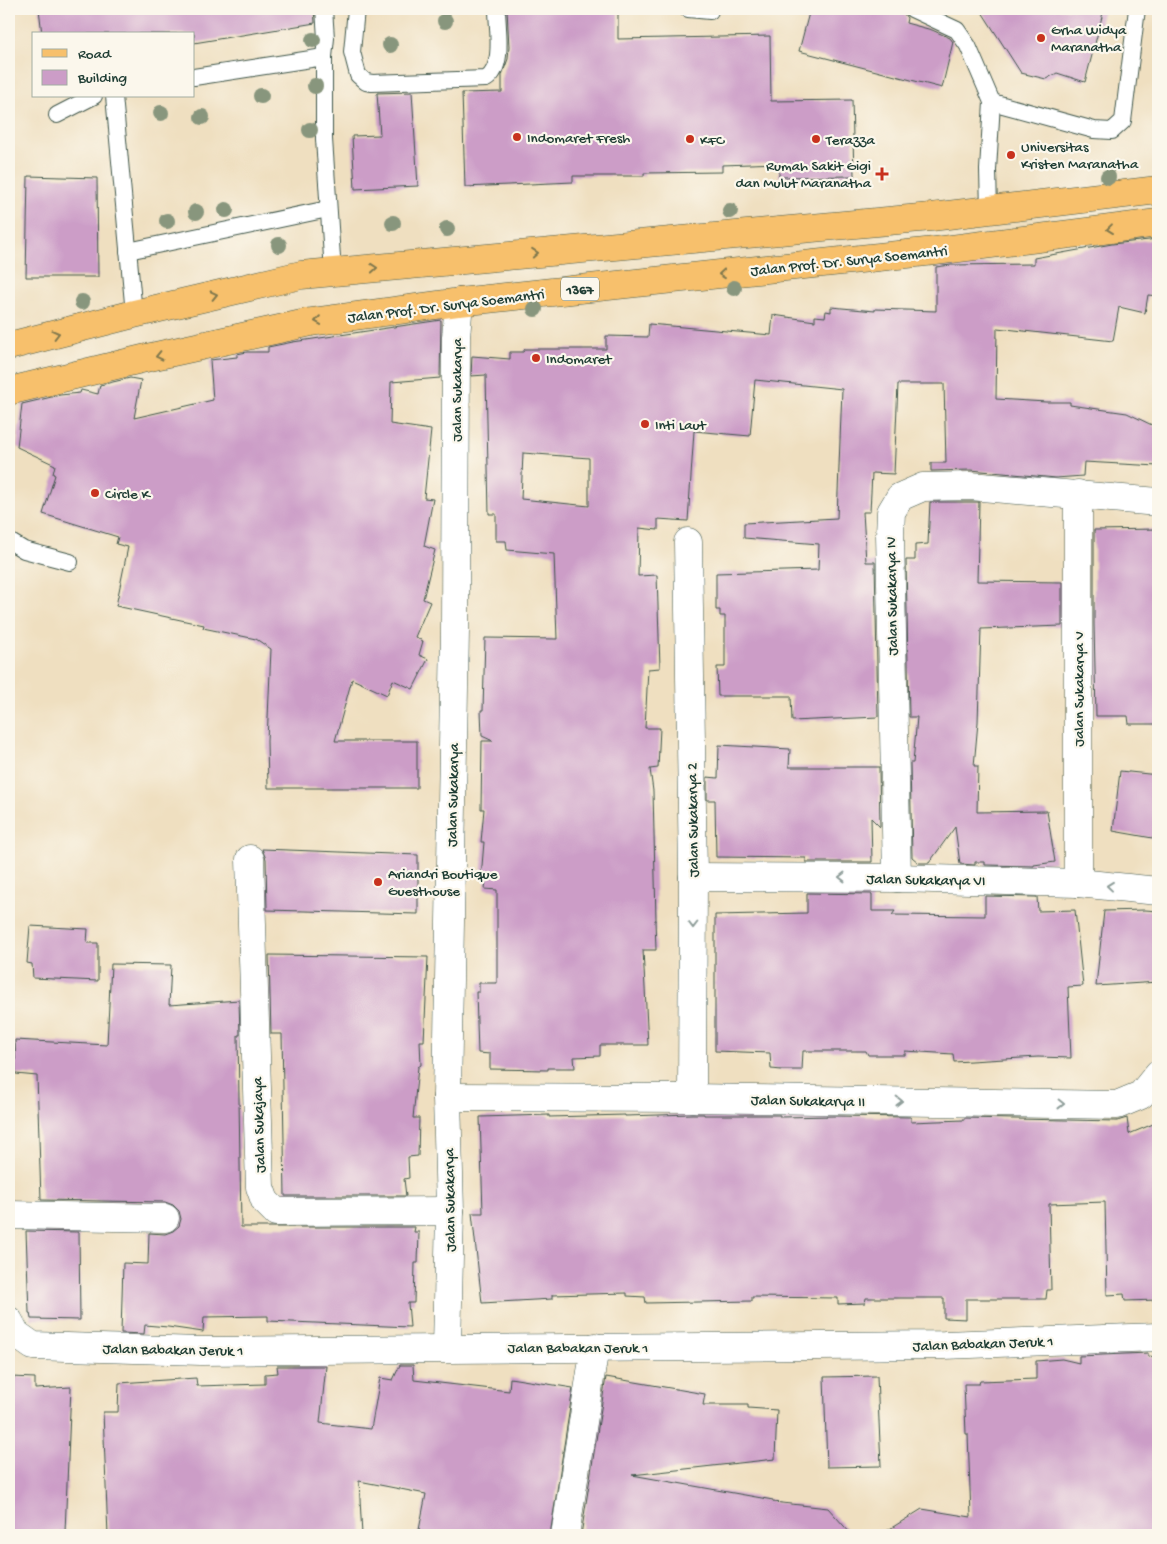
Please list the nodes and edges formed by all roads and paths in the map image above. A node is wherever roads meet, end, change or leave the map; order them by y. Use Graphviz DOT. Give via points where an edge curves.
graph roads {
  1 [pos="324,9"];
  2 [pos="356,9"];
  3 [pos="497,9"];
  4 [pos="688,9"];
  5 [pos="912,9"];
  6 [pos="1136,9"];
  7 [pos="710,12"];
  8 [pos="324,57"];
  9 [pos="195,77"];
  10 [pos="90,98"];
  11 [pos="114,98"];
  12 [pos="992,102"];
  13 [pos="57,115"];
  14 [pos="1158,190"];
  15 [pos="328,209"];
  16 [pos="989,210"];
  17 [pos="1158,223"];
  18 [pos="128,251"];
  19 [pos="333,272"];
  20 [pos="459,302"];
  21 [pos="134,314"];
  22 [pos="9,346"];
  23 [pos="9,391"];
  24 [pos="1078,494"];
  25 [pos="1158,502"];
  26 [pos="9,541"];
  27 [pos="688,542"];
  28 [pos="70,562"];
  29 [pos="250,859"];
  30 [pos="693,877"];
  31 [pos="897,878"];
  32 [pos="1078,882"];
  33 [pos="1158,891"];
  34 [pos="1158,1074"];
  35 [pos="447,1097"];
  36 [pos="692,1098"];
  37 [pos="450,1211"];
  38 [pos="9,1215"];
  39 [pos="165,1218"];
  40 [pos="9,1321"];
  41 [pos="1158,1337"];
  42 [pos="595,1347"];
  43 [pos="447,1348"];
  44 [pos="565,1535"];
  1 -- 8 [label="lane"];
  2 -- 3 [label="lane" via="352,52 358,75 372,83 486,79 496,68"];
  4 -- 7 [label="lane"];
  5 -- 12 [label="lane" via="957,30 968,46"];
  6 -- 12 [label="lane" via="1123,122 1112,131 1094,130"];
  8 -- 9 [label="lane"];
  8 -- 15 [label="lane"];
  10 -- 13 [label="lane"];
  11 -- 18 [label="lane"];
  12 -- 16 [label="lane"];
  14 -- 16 [label="main road"];
  15 -- 18 [label="lane"];
  15 -- 19 [label="lane"];
  19 -- 16 [label="main road, one-way"];
  17 -- 20 [label="main road, Jalan Prof. Dr. Surya Soemantri / 1367, one-way" via="935,251"];
  18 -- 21 [label="lane"];
  21 -- 19 [label="main road, one-way" via="301,275"];
  20 -- 23 [label="main road, Jalan Prof. Dr. Surya Soemantri / 1367, one-way" via="311,322"];
  20 -- 35 [label="street, Jalan Sukakarya"];
  22 -- 21 [label="main road, one-way"];
  24 -- 25 [label="street"];
  24 -- 31 [label="street, Jalan Sukakarya IV" via="970,486 923,487 900,497 891,512"];
  24 -- 32 [label="street, Jalan Sukakarya V"];
  26 -- 28 [label="lane" via="24,550"];
  27 -- 30 [label="street, Jalan Sukakarya 2"];
  29 -- 37 [label="street, Jalan Sukajaya" via="260,1187 265,1201 276,1212"];
  31 -- 30 [label="street, Jalan Sukakarya VI, one-way"];
  30 -- 36 [label="street, Jalan Sukakarya 2, one-way"];
  31 -- 32 [label="street, Jalan Sukakarya VI"];
  33 -- 32 [label="street, Jalan Sukakarya VI, one-way"];
  36 -- 34 [label="street, Jalan Sukakarya II, one-way" via="1117,1104 1141,1095"];
  35 -- 36 [label="street, Jalan Sukakarya II"];
  35 -- 37 [label="street, Jalan Sukakarya"];
  37 -- 43 [label="street, Jalan Sukakarya"];
  38 -- 39 [label="street"];
  40 -- 43 [label="street, Jalan Babakan Jeruk 1" via="16,1334 33,1346 201,1351"];
  41 -- 42 [label="street, Jalan Babakan Jeruk 1" via="944,1345"];
  42 -- 43 [label="street, Jalan Babakan Jeruk 1"];
  42 -- 44 [label="street"];
}
